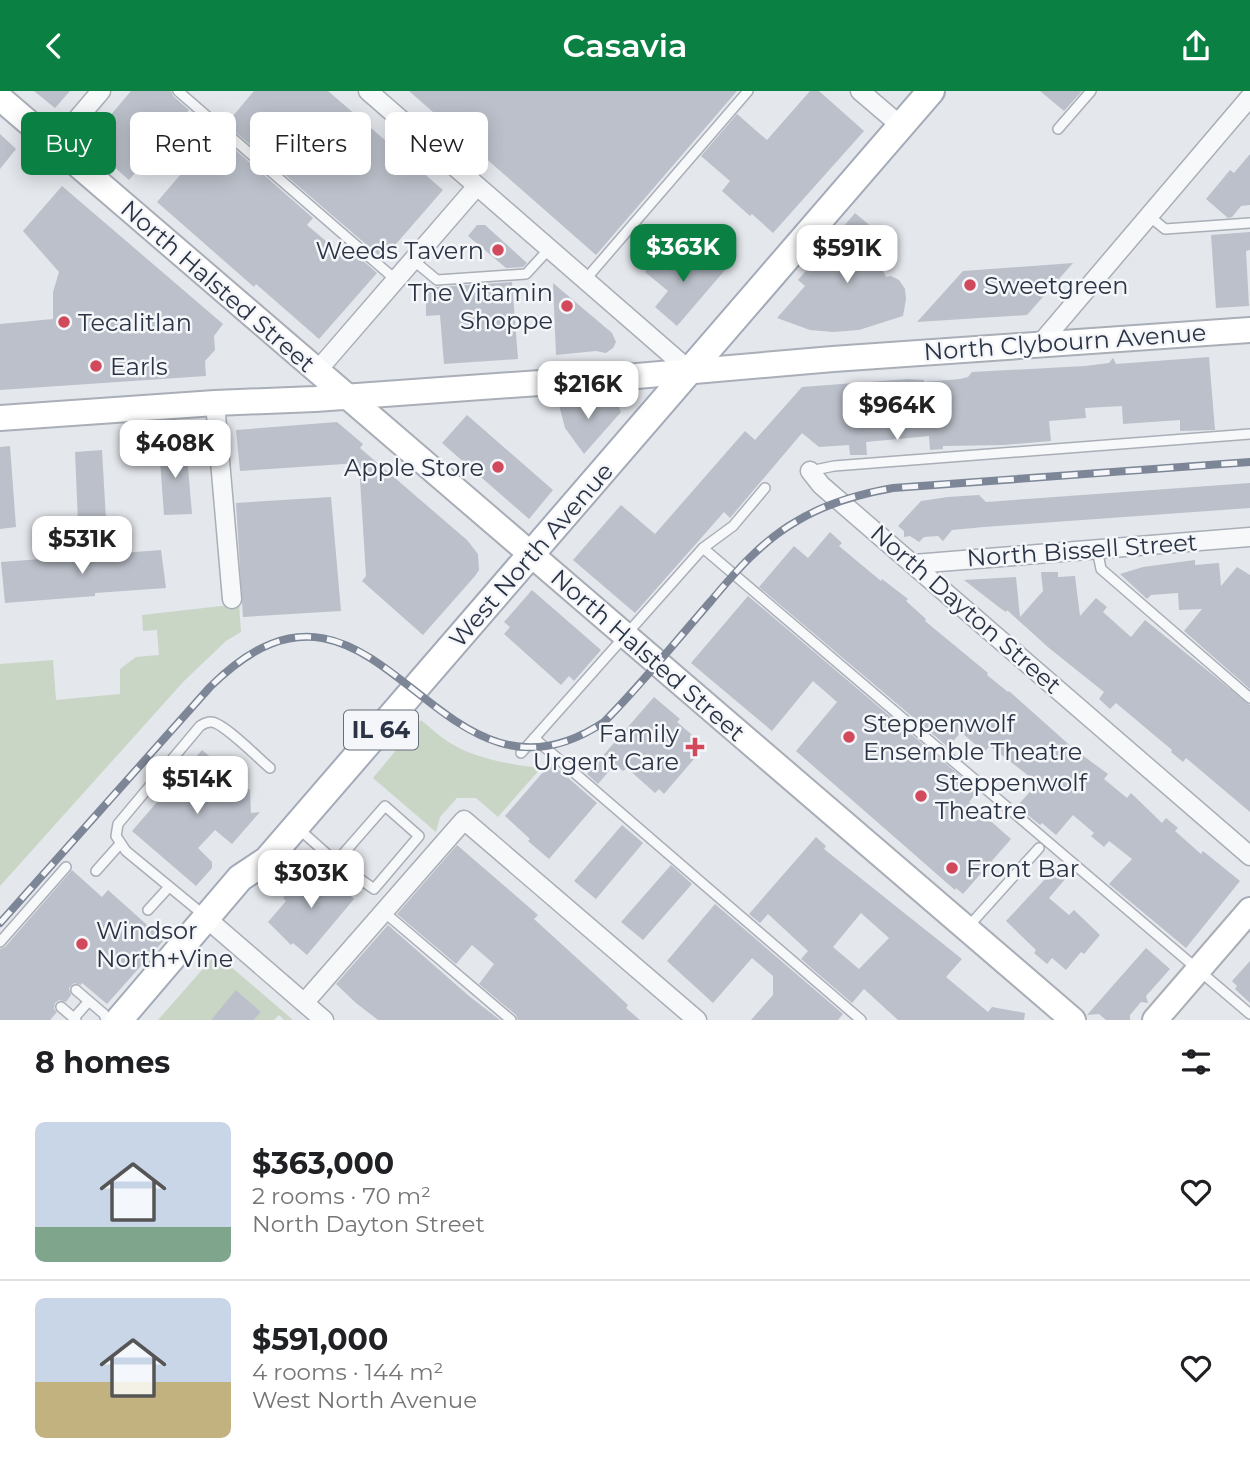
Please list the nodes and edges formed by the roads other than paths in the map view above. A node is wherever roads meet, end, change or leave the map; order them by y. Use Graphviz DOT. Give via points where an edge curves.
graph roads {
  1 [pos="102,91"];
  2 [pos="178,91"];
  3 [pos="748,91"];
  4 [pos="860,91"];
  5 [pos="931,91"];
  6 [pos="1091,91"];
  7 [pos="373,93"];
  8 [pos="1250,97"];
  9 [pos="0,98"];
  10 [pos="84,112"];
  11 [pos="21,116"];
  12 [pos="901,126"];
  13 [pos="1058,129"];
  14 [pos="90,175"];
  15 [pos="477,186"];
  16 [pos="1149,216"];
  17 [pos="1250,223"];
  18 [pos="550,249"];
  19 [pos="413,260"];
  20 [pos="396,280"];
  21 [pos="585,280"];
  22 [pos="1250,330"];
  23 [pos="1040,344"];
  24 [pos="317,371"];
  25 [pos="690,371"];
  26 [pos="346,396"];
  27 [pos="215,403"];
  28 [pos="0,418"];
  29 [pos="1250,434"];
  30 [pos="810,471"];
  31 [pos="765,488"];
  32 [pos="1250,537"];
  33 [pos="703,548"];
  34 [pos="1097,549"];
  35 [pos="532,555"];
  36 [pos="914,564"];
  37 [pos="232,599"];
  38 [pos="625,636"];
  39 [pos="1250,698"];
  40 [pos="534,738"];
  41 [pos="521,753"];
  42 [pos="270,768"];
  43 [pos="296,827"];
  44 [pos="120,844"];
  45 [pos="1039,848"];
  46 [pos="1250,856"];
  47 [pos="336,862"];
  48 [pos="66,867"];
  49 [pos="96,871"];
  50 [pos="169,887"];
  51 [pos="148,910"];
  52 [pos="1250,910"];
  53 [pos="384,912"];
  54 [pos="213,923"];
  55 [pos="966,929"];
  56 [pos="0,942"];
  57 [pos="1198,970"];
  58 [pos="76,990"];
  59 [pos="89,1001"];
  60 [pos="61,1007"];
  61 [pos="311,1013"];
  62 [pos="1250,1014"];
  63 [pos="75,1019"];
  64 [pos="106,1020"];
  65 [pos="119,1020"];
  66 [pos="142,1020"];
  67 [pos="511,1020"];
  68 [pos="697,1020"];
  69 [pos="861,1020"];
  70 [pos="1073,1020"];
  71 [pos="1155,1020"];
  1 -- 10 [label="street"];
  2 -- 20 [label="lane"];
  3 -- 21 [label="lane"];
  4 -- 12 [label="street"];
  5 -- 12 [label="main road, West North Avenue / IL 64"];
  6 -- 13 [label="lane"];
  7 -- 15 [label="street"];
  8 -- 16 [label="street"];
  9 -- 11 [label="main road, North Halsted Street"];
  12 -- 25 [label="main road, West North Avenue / IL 64"];
  14 -- 24 [label="main road, North Halsted Street"];
  15 -- 18 [label="street"];
  15 -- 19 [label="street"];
  16 -- 17 [label="lane" via="1165,229"];
  16 -- 23 [label="street"];
  18 -- 19 [label="lane" via="526,274 437,280"];
  18 -- 21 [label="street"];
  19 -- 20 [label="street"];
  20 -- 24 [label="street"];
  21 -- 25 [label="street"];
  22 -- 23 [label="main road, North Clybourn Avenue"];
  23 -- 25 [label="main road, North Clybourn Avenue"];
  24 -- 26 [label="main road, North Halsted Street"];
  25 -- 26 [label="main road, North Clybourn Avenue"];
  25 -- 35 [label="main road, West North Avenue / IL 64"];
  26 -- 27 [label="main road, North Clybourn Avenue"];
  26 -- 35 [label="main road, North Halsted Street"];
  27 -- 28 [label="main road, North Clybourn Avenue"];
  27 -- 37 [label="street"];
  29 -- 30 [label="lane"];
  30 -- 36 [label="street, North Dayton Street"];
  31 -- 33 [label="lane" via="733,526"];
  32 -- 34 [label="street, North Bissell Street"];
  33 -- 38 [label="lane"];
  33 -- 57 [label="lane"];
  34 -- 36 [label="street, North Bissell Street"];
  34 -- 39 [label="lane" via="1101,569"];
  35 -- 38 [label="main road, North Halsted Street"];
  35 -- 43 [label="main road, West North Avenue / IL 64"];
  36 -- 46 [label="street, North Dayton Street"];
  38 -- 40 [label="lane"];
  38 -- 55 [label="main road, North Halsted Street"];
  40 -- 41 [label="lane"];
  40 -- 69 [label="lane"];
  42 -- 44 [label="lane" via="216,723 206,722 122,818 116,829"];
  43 -- 47 [label="lane"];
  43 -- 54 [label="main road, West North Avenue / IL 64" via="267,860 240,878"];
  44 -- 49 [label="lane"];
  44 -- 50 [label="lane"];
  45 -- 55 [label="lane"];
  47 -- 47 [label="lane" via="374,889 419,836 385,806"];
  48 -- 56 [label="lane"];
  50 -- 51 [label="lane"];
  50 -- 54 [label="lane"];
  52 -- 57 [label="main road"];
  53 -- 61 [label="street"];
  53 -- 67 [label="lane"];
  53 -- 68 [label="street" via="464,820"];
  54 -- 61 [label="street"];
  54 -- 65 [label="main road, West North Avenue / IL 64"];
  54 -- 66 [label="main road, West North Avenue / IL 64"];
  55 -- 70 [label="main road, North Halsted Street"];
  57 -- 62 [label="lane"];
  57 -- 71 [label="main road"];
  58 -- 59 [label="lane"];
  59 -- 63 [label="lane"];
  59 -- 64 [label="lane"];
  60 -- 63 [label="lane"];
}
